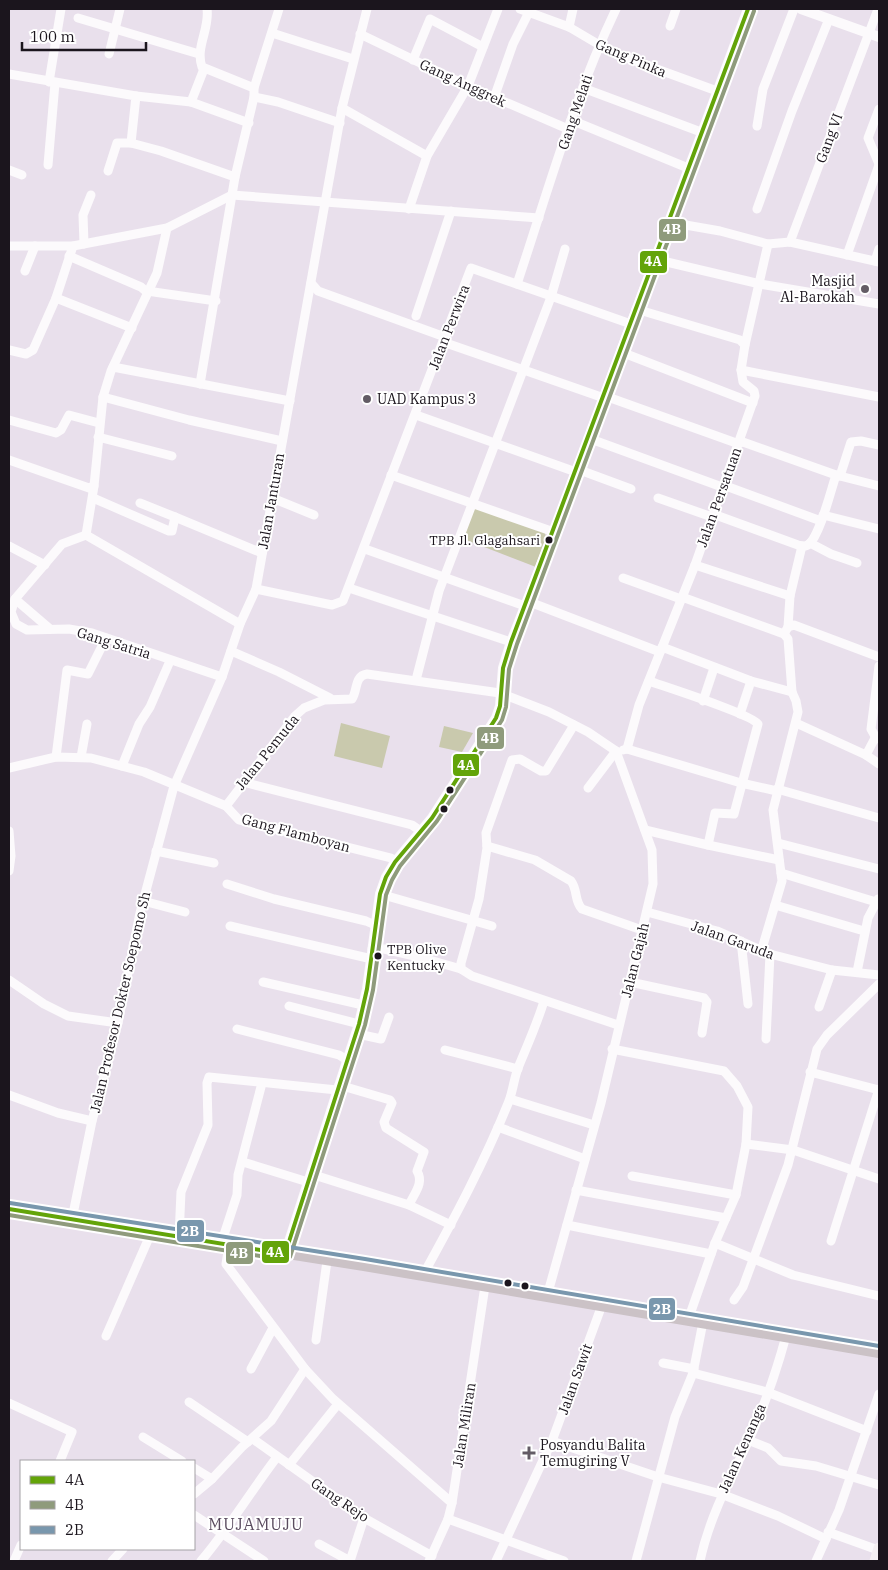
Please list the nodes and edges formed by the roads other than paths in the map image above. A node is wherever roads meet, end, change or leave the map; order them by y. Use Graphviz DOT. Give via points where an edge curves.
graph roads {
  1 [pos="61,9"];
  2 [pos="120,9"];
  3 [pos="207,9"];
  4 [pos="279,9"];
  5 [pos="367,9"];
  6 [pos="498,9"];
  7 [pos="573,9"];
  8 [pos="616,9"];
  9 [pos="676,9"];
  10 [pos="748,9"];
  11 [pos="794,9"];
  12 [pos="801,9"];
  13 [pos="878,9"];
  14 [pos="524,10"];
  15 [pos="78,18"];
  16 [pos="829,19"];
  17 [pos="670,26"];
  18 [pos="569,27"];
  19 [pos="116,28"];
  20 [pos="272,33"];
  21 [pos="867,33"];
  22 [pos="360,34"];
  23 [pos="879,37"];
  24 [pos="598,45"];
  25 [pos="483,48"];
  26 [pos="109,54"];
  27 [pos="199,54"];
  28 [pos="353,58"];
  29 [pos="413,60"];
  30 [pos="204,69"];
  31 [pos="9,74"];
  32 [pos="52,82"];
  33 [pos="468,86"];
  34 [pos="583,88"];
  35 [pos="716,91"];
  36 [pos="254,92"];
  37 [pos="136,96"];
  38 [pos="494,98"];
  39 [pos="191,102"];
  40 [pos="342,108"];
  41 [pos="879,109"];
  42 [pos="248,123"];
  43 [pos="340,123"];
  44 [pos="570,124"];
  45 [pos="758,126"];
  46 [pos="701,132"];
  47 [pos="130,143"];
  48 [pos="427,156"];
  49 [pos="879,164"];
  50 [pos="48,165"];
  51 [pos="688,168"];
  52 [pos="9,170"];
  53 [pos="108,171"];
  54 [pos="22,175"];
  55 [pos="235,177"];
  56 [pos="91,195"];
  57 [pos="232,195"];
  58 [pos="326,202"];
  59 [pos="409,209"];
  60 [pos="757,209"];
  61 [pos="451,211"];
  62 [pos="539,218"];
  63 [pos="667,225"];
  64 [pos="168,228"];
  65 [pos="790,242"];
  66 [pos="84,244"];
  67 [pos="768,244"];
  68 [pos="9,246"];
  69 [pos="35,246"];
  70 [pos="73,246"];
  71 [pos="565,249"];
  72 [pos="879,249"];
  73 [pos="847,255"];
  74 [pos="69,256"];
  75 [pos="654,259"];
  76 [pos="877,261"];
  77 [pos="25,271"];
  78 [pos="311,283"];
  79 [pos="517,284"];
  80 [pos="760,284"];
  81 [pos="147,292"];
  82 [pos="551,297"];
  83 [pos="56,298"];
  84 [pos="216,301"];
  85 [pos="879,304"];
  86 [pos="636,309"];
  87 [pos="416,316"];
  88 [pos="631,324"];
  89 [pos="132,328"];
  90 [pos="444,340"];
  91 [pos="744,345"];
  92 [pos="9,350"];
  93 [pos="620,352"];
  94 [pos="113,367"];
  95 [pos="522,370"];
  96 [pos="741,370"];
  97 [pos="200,384"];
  98 [pos="103,397"];
  99 [pos="604,397"];
  100 [pos="879,397"];
  101 [pos="290,401"];
  102 [pos="753,402"];
  103 [pos="416,415"];
  104 [pos="9,420"];
  105 [pos="99,423"];
  106 [pos="98,436"];
  107 [pos="588,438"];
  108 [pos="282,441"];
  109 [pos="494,441"];
  110 [pos="739,442"];
  111 [pos="879,445"];
  112 [pos="172,456"];
  113 [pos="9,460"];
  114 [pos="577,471"];
  115 [pos="392,475"];
  116 [pos="838,475"];
  117 [pos="94,486"];
  118 [pos="723,486"];
  119 [pos="879,486"];
  120 [pos="631,489"];
  121 [pos="93,498"];
  122 [pos="272,498"];
  123 [pos="658,498"];
  124 [pos="140,503"];
  125 [pos="472,503"];
  126 [pos="314,515"];
  127 [pos="713,515"];
  128 [pos="175,517"];
  129 [pos="822,518"];
  130 [pos="879,529"];
  131 [pos="554,532"];
  132 [pos="86,535"];
  133 [pos="806,545"];
  134 [pos="9,546"];
  135 [pos="365,549"];
  136 [pos="262,553"];
  137 [pos="857,563"];
  138 [pos="45,564"];
  139 [pos="695,564"];
  140 [pos="444,577"];
  141 [pos="623,578"];
  142 [pos="349,588"];
  143 [pos="256,589"];
  144 [pos="790,596"];
  145 [pos="681,598"];
  146 [pos="15,600"];
  147 [pos="526,604"];
  148 [pos="10,612"];
  149 [pos="432,616"];
  150 [pos="240,624"];
  151 [pos="50,629"];
  152 [pos="786,631"];
  153 [pos="106,638"];
  154 [pos="511,642"];
  155 [pos="661,650"];
  156 [pos="231,651"];
  157 [pos="879,657"];
  158 [pos="170,661"];
  159 [pos="879,666"];
  160 [pos="714,668"];
  161 [pos="222,676"];
  162 [pos="416,680"];
  163 [pos="649,681"];
  164 [pos="751,681"];
  165 [pos="878,686"];
  166 [pos="792,692"];
  167 [pos="500,693"];
  168 [pos="330,698"];
  169 [pos="703,701"];
  170 [pos="740,714"];
  171 [pos="796,723"];
  172 [pos="88,724"];
  173 [pos="574,725"];
  174 [pos="878,738"];
  175 [pos="627,749"];
  176 [pos="616,751"];
  177 [pos="866,755"];
  178 [pos="56,757"];
  179 [pos="81,757"];
  180 [pos="879,764"];
  181 [pos="122,766"];
  182 [pos="9,768"];
  183 [pos="243,782"];
  184 [pos="741,783"];
  185 [pos="174,786"];
  186 [pos="588,788"];
  187 [pos="777,790"];
  188 [pos="226,806"];
  189 [pos="879,818"];
  190 [pos="645,830"];
  191 [pos="9,831"];
  192 [pos="422,832"];
  193 [pos="778,843"];
  194 [pos="708,845"];
  195 [pos="487,846"];
  196 [pos="156,851"];
  197 [pos="779,860"];
  198 [pos="395,862"];
  199 [pos="214,863"];
  200 [pos="879,869"];
  201 [pos="9,871"];
  202 [pos="781,873"];
  203 [pos="227,884"];
  204 [pos="380,894"];
  205 [pos="878,900"];
  206 [pos="143,901"];
  207 [pos="775,905"];
  208 [pos="185,912"];
  209 [pos="647,912"];
  210 [pos="473,920"];
  211 [pos="375,925"];
  212 [pos="230,926"];
  213 [pos="492,926"];
  214 [pos="642,930"];
  215 [pos="864,932"];
  216 [pos="741,941"];
  217 [pos="765,953"];
  218 [pos="372,954"];
  219 [pos="461,969"];
  220 [pos="832,970"];
  221 [pos="857,972"];
  222 [pos="879,975"];
  223 [pos="9,980"];
  224 [pos="263,982"];
  225 [pos="630,982"];
  226 [pos="879,984"];
  227 [pos="544,1001"];
  228 [pos="748,1004"];
  229 [pos="363,1005"];
  230 [pos="289,1006"];
  231 [pos="819,1007"];
  232 [pos="389,1017"];
  233 [pos="118,1023"];
  234 [pos="359,1024"];
  235 [pos="618,1025"];
  236 [pos="237,1028"];
  237 [pos="702,1033"];
  238 [pos="355,1037"];
  239 [pos="766,1039"];
  240 [pos="612,1049"];
  241 [pos="445,1050"];
  242 [pos="347,1060"];
  243 [pos="518,1069"];
  244 [pos="810,1072"];
  245 [pos="262,1084"];
  246 [pos="338,1088"];
  247 [pos="879,1090"];
  248 [pos="9,1096"];
  249 [pos="510,1099"];
  250 [pos="92,1122"];
  251 [pos="869,1122"];
  252 [pos="879,1124"];
  253 [pos="594,1125"];
  254 [pos="498,1127"];
  255 [pos="746,1144"];
  256 [pos="793,1150"];
  257 [pos="585,1159"];
  258 [pos="242,1162"];
  259 [pos="854,1172"];
  260 [pos="632,1176"];
  261 [pos="310,1178"];
  262 [pos="879,1179"];
  263 [pos="576,1190"];
  264 [pos="736,1195"];
  265 [pos="409,1205"];
  266 [pos="9,1209"];
  267 [pos="726,1218"];
  268 [pos="72,1220"];
  269 [pos="451,1225"];
  270 [pos="566,1225"];
  271 [pos="151,1233"];
  272 [pos="179,1237"];
  273 [pos="831,1241"];
  274 [pos="715,1243"];
  275 [pos="225,1244"];
  276 [pos="285,1254"];
  277 [pos="711,1254"];
  278 [pos="327,1260"];
  279 [pos="753,1260"];
  280 [pos="423,1275"];
  281 [pos="485,1286"];
  282 [pos="547,1296"];
  283 [pos="879,1296"];
  284 [pos="734,1300"];
  285 [pos="602,1305"];
  286 [pos="688,1320"];
  287 [pos="703,1322"];
  288 [pos="272,1328"];
  289 [pos="106,1336"];
  290 [pos="786,1336"];
  291 [pos="316,1340"];
  292 [pos="879,1352"];
  293 [pos="663,1363"];
  294 [pos="251,1369"];
  295 [pos="305,1369"];
  296 [pos="693,1371"];
  297 [pos="768,1392"];
  298 [pos="879,1394"];
  299 [pos="189,1402"];
  300 [pos="9,1403"];
  301 [pos="338,1404"];
  302 [pos="867,1431"];
  303 [pos="143,1438"];
  304 [pos="250,1440"];
  305 [pos="748,1440"];
  306 [pos="552,1441"];
  307 [pos="278,1457"];
  308 [pos="60,1460"];
  309 [pos="180,1460"];
  310 [pos="289,1465"];
  311 [pos="195,1469"];
  312 [pos="658,1477"];
  313 [pos="851,1478"];
  314 [pos="212,1479"];
  315 [pos="879,1485"];
  316 [pos="195,1493"];
  317 [pos="721,1494"];
  318 [pos="452,1503"];
  319 [pos="195,1516"];
  320 [pos="364,1518"];
  321 [pos="448,1519"];
  322 [pos="223,1535"];
  323 [pos="827,1536"];
  324 [pos="505,1538"];
  325 [pos="319,1544"];
  326 [pos="20,1547"];
  327 [pos="122,1550"];
  328 [pos="878,1553"];
  329 [pos="431,1558"];
  330 [pos="552,1560"];
  331 [pos="14,1561"];
  332 [pos="112,1561"];
  333 [pos="201,1561"];
  334 [pos="264,1561"];
  335 [pos="350,1561"];
  336 [pos="496,1561"];
  337 [pos="564,1561"];
  338 [pos="636,1561"];
  339 [pos="700,1561"];
  340 [pos="816,1561"];
  1 -- 32 [label="street"];
  2 -- 19 [label="street"];
  3 -- 27 [label="street"];
  4 -- 20 [label="street"];
  5 -- 22 [label="street"];
  6 -- 25 [label="street"];
  7 -- 18 [label="street"];
  8 -- 24 [label="street, Gang Melati"];
  9 -- 17 [label="street"];
  10 -- 35 [label="street"];
  11 -- 45 [label="street" via="767,76"];
  12 -- 16 [label="street"];
  13 -- 21 [label="street, Gang VI"];
  14 -- 18 [label="street, Gang Pinka"];
  14 -- 38 [label="street"];
  15 -- 19 [label="street"];
  16 -- 21 [label="street"];
  16 -- 60 [label="street"];
  18 -- 24 [label="street, Gang Pinka"];
  19 -- 26 [label="street"];
  19 -- 27 [label="street"];
  20 -- 28 [label="street"];
  20 -- 36 [label="street"];
  21 -- 23 [label="street"];
  21 -- 65 [label="street, Gang VI"];
  22 -- 28 [label="street"];
  22 -- 29 [label="street, Gang Anggrek"];
  24 -- 34 [label="street, Gang Melati"];
  24 -- 35 [label="street, Gang Pinka"];
  25 -- 29 [label="street" via="430,19"];
  25 -- 33 [label="street"];
  27 -- 30 [label="street"];
  28 -- 40 [label="street"];
  29 -- 33 [label="street, Gang Anggrek"];
  30 -- 36 [label="street"];
  30 -- 39 [label="street"];
  31 -- 32 [label="street"];
  32 -- 37 [label="street"];
  32 -- 50 [label="street"];
  33 -- 38 [label="street, Gang Anggrek"];
  33 -- 48 [label="street"];
  34 -- 44 [label="street, Gang Melati"];
  34 -- 46 [label="street"];
  35 -- 46 [label="street"];
  36 -- 42 [label="street"];
  36 -- 43 [label="street"];
  37 -- 39 [label="street"];
  37 -- 47 [label="street"];
  38 -- 44 [label="street, Gang Anggrek"];
  39 -- 42 [label="street"];
  40 -- 43 [label="street"];
  40 -- 48 [label="street"];
  41 -- 49 [label="street" via="868,138"];
  42 -- 55 [label="street"];
  43 -- 58 [label="street"];
  44 -- 51 [label="street, Gang Anggrek"];
  44 -- 62 [label="street, Gang Melati"];
  46 -- 51 [label="street"];
  47 -- 53 [label="street" via="117,143"];
  47 -- 55 [label="street"];
  48 -- 59 [label="street"];
  49 -- 73 [label="street"];
  51 -- 63 [label="street"];
  52 -- 54 [label="street"];
  55 -- 57 [label="street"];
  56 -- 66 [label="street" via="83,217"];
  57 -- 58 [label="street"];
  57 -- 64 [label="street"];
  57 -- 84 [label="street"];
  58 -- 59 [label="street"];
  58 -- 78 [label="street, Jalan Janturan"];
  59 -- 61 [label="street"];
  61 -- 62 [label="street"];
  61 -- 87 [label="street"];
  62 -- 79 [label="street, Gang Melati"];
  63 -- 67 [label="street" via="674,223 720,231"];
  63 -- 75 [label="street"];
  64 -- 66 [label="street"];
  64 -- 81 [label="street" via="156,273"];
  65 -- 67 [label="street"];
  65 -- 73 [label="street"];
  66 -- 70 [label="street"];
  67 -- 80 [label="street"];
  68 -- 69 [label="street"];
  69 -- 70 [label="street"];
  69 -- 77 [label="street"];
  70 -- 74 [label="street"];
  71 -- 82 [label="street"];
  72 -- 76 [label="street"];
  73 -- 76 [label="street"];
  74 -- 81 [label="street"];
  74 -- 83 [label="street"];
  75 -- 80 [label="street"];
  75 -- 86 [label="street"];
  78 -- 90 [label="street" via="318,291"];
  78 -- 101 [label="street, Jalan Janturan"];
  79 -- 82 [label="street, Jalan Perwira"];
  79 -- 90 [label="street, Jalan Perwira" via="471,268"];
  80 -- 85 [label="street"];
  80 -- 91 [label="street"];
  81 -- 84 [label="street"];
  81 -- 89 [label="street"];
  82 -- 88 [label="street, Jalan Perwira"];
  82 -- 95 [label="street"];
  83 -- 89 [label="street"];
  83 -- 92 [label="street" via="32,352"];
  84 -- 97 [label="street"];
  86 -- 88 [label="street"];
  86 -- 91 [label="street" via="740,340"];
  88 -- 93 [label="street"];
  89 -- 94 [label="street"];
  90 -- 95 [label="street"];
  90 -- 103 [label="street, Jalan Perwira"];
  91 -- 96 [label="street"];
  93 -- 99 [label="street"];
  93 -- 102 [label="street"];
  94 -- 97 [label="street"];
  94 -- 98 [label="street"];
  95 -- 99 [label="street"];
  95 -- 109 [label="street"];
  96 -- 100 [label="street"];
  96 -- 102 [label="street" via="744,382 755,393"];
  97 -- 101 [label="street"];
  98 -- 105 [label="street"];
  98 -- 108 [label="street"];
  99 -- 107 [label="street"];
  99 -- 110 [label="street"];
  101 -- 108 [label="street, Jalan Janturan"];
  102 -- 110 [label="street, Jalan Persatuan"];
  103 -- 109 [label="street"];
  103 -- 115 [label="street, Jalan Perwira"];
  104 -- 105 [label="street" via="56,433 69,415"];
  105 -- 106 [label="street"];
  106 -- 112 [label="street"];
  106 -- 117 [label="street"];
  107 -- 114 [label="street"];
  107 -- 118 [label="street"];
  108 -- 122 [label="street, Jalan Janturan"];
  109 -- 114 [label="street"];
  109 -- 125 [label="street"];
  110 -- 116 [label="street"];
  110 -- 118 [label="street, Jalan Persatuan"];
  111 -- 116 [label="street" via="851,442"];
  113 -- 117 [label="street" via="89,488"];
  114 -- 120 [label="street"];
  114 -- 131 [label="street"];
  115 -- 125 [label="street"];
  115 -- 135 [label="street, Jalan Perwira"];
  116 -- 119 [label="street"];
  116 -- 129 [label="street"];
  117 -- 121 [label="street"];
  118 -- 127 [label="street, Jalan Persatuan"];
  118 -- 129 [label="street"];
  121 -- 128 [label="street" via="169,531 172,531"];
  121 -- 132 [label="street"];
  122 -- 126 [label="street"];
  122 -- 136 [label="street, Jalan Janturan"];
  123 -- 127 [label="street"];
  124 -- 128 [label="street"];
  125 -- 131 [label="street"];
  125 -- 140 [label="street"];
  127 -- 133 [label="street"];
  127 -- 139 [label="street, Jalan Persatuan"];
  128 -- 136 [label="street"];
  129 -- 130 [label="street"];
  129 -- 133 [label="street"];
  131 -- 147 [label="street"];
  132 -- 138 [label="street" via="62,544"];
  132 -- 150 [label="street"];
  133 -- 137 [label="street"];
  133 -- 144 [label="street"];
  134 -- 138 [label="street"];
  135 -- 140 [label="street"];
  135 -- 142 [label="street, Jalan Perwira"];
  136 -- 143 [label="street, Jalan Janturan"];
  138 -- 146 [label="street"];
  139 -- 144 [label="street"];
  139 -- 145 [label="street, Jalan Persatuan"];
  140 -- 147 [label="street"];
  140 -- 149 [label="street"];
  141 -- 145 [label="street"];
  142 -- 143 [label="street, Jalan Perwira" via="344,601 332,605"];
  142 -- 149 [label="street"];
  143 -- 150 [label="street, Jalan Janturan"];
  144 -- 152 [label="street"];
  145 -- 152 [label="street"];
  145 -- 155 [label="street, Jalan Persatuan"];
  146 -- 148 [label="street"];
  146 -- 151 [label="street"];
  147 -- 154 [label="street"];
  147 -- 155 [label="street"];
  148 -- 151 [label="street, Gang Satria" via="22,628 32,631"];
  149 -- 154 [label="street"];
  149 -- 162 [label="street"];
  150 -- 156 [label="street, Jalan Janturan"];
  151 -- 153 [label="street, Gang Satria" via="69,629"];
  152 -- 157 [label="street" via="794,625"];
  152 -- 166 [label="street"];
  153 -- 158 [label="street, Gang Satria"];
  153 -- 178 [label="street" via="88,674 68,670"];
  154 -- 167 [label="street"];
  155 -- 160 [label="street"];
  155 -- 163 [label="street, Jalan Persatuan"];
  156 -- 161 [label="street, Jalan Janturan"];
  156 -- 168 [label="street"];
  158 -- 161 [label="street, Gang Satria" via="178,660 189,667"];
  158 -- 181 [label="street"];
  159 -- 165 [label="street"];
  160 -- 164 [label="street"];
  160 -- 169 [label="street"];
  161 -- 185 [label="street, Jalan Janturan"];
  162 -- 167 [label="street"];
  162 -- 168 [label="street, Jalan Pemuda" via="363,675 357,680 352,699"];
  163 -- 169 [label="street"];
  163 -- 175 [label="street, Jalan Persatuan"];
  164 -- 166 [label="street"];
  164 -- 170 [label="street"];
  165 -- 174 [label="street" via="871,728"];
  166 -- 171 [label="street" via="798,708"];
  167 -- 173 [label="street"];
  167 -- 192 [label="street" via="496,718"];
  168 -- 183 [label="street, Jalan Pemuda" via="304,708 295,716"];
  169 -- 170 [label="street"];
  170 -- 184 [label="street" via="758,724"];
  171 -- 177 [label="street"];
  171 -- 187 [label="street"];
  172 -- 179 [label="street"];
  173 -- 176 [label="street"];
  173 -- 195 [label="street" via="544,772 520,759 512,760 486,831"];
  174 -- 177 [label="street"];
  175 -- 176 [label="street"];
  175 -- 184 [label="street"];
  176 -- 186 [label="street"];
  176 -- 190 [label="street, Jalan Gajah"];
  177 -- 180 [label="street"];
  178 -- 179 [label="street, Gang Flamboyan"];
  178 -- 182 [label="street, Gang Flamboyan"];
  179 -- 181 [label="street, Gang Flamboyan"];
  181 -- 185 [label="street, Gang Flamboyan"];
  183 -- 188 [label="street, Jalan Pemuda"];
  183 -- 192 [label="street" via="412,825"];
  184 -- 187 [label="street"];
  184 -- 194 [label="street" via="734,814 715,813"];
  185 -- 188 [label="street, Gang Flamboyan"];
  185 -- 196 [label="street, Jalan Profesor Dokter Soepomo Sh"];
  187 -- 189 [label="street"];
  187 -- 193 [label="street" via="772,821"];
  188 -- 198 [label="street, Gang Flamboyan" via="239,820 391,858"];
  190 -- 194 [label="street"];
  190 -- 209 [label="street, Jalan Gajah" via="653,865"];
  191 -- 201 [label="street"];
  192 -- 198 [label="street"];
  193 -- 197 [label="street"];
  193 -- 200 [label="street"];
  194 -- 197 [label="street"];
  195 -- 210 [label="street"];
  195 -- 214 [label="street" via="535,860 576,886 578,906 582,909"];
  196 -- 199 [label="street"];
  196 -- 206 [label="street, Jalan Profesor Dokter Soepomo Sh"];
  197 -- 202 [label="street"];
  198 -- 204 [label="street"];
  202 -- 205 [label="street"];
  202 -- 207 [label="street"];
  203 -- 211 [label="street"];
  204 -- 210 [label="street"];
  204 -- 211 [label="street"];
  205 -- 215 [label="street"];
  206 -- 208 [label="street"];
  206 -- 233 [label="street, Jalan Profesor Dokter Soepomo Sh"];
  207 -- 215 [label="street"];
  207 -- 217 [label="street"];
  209 -- 214 [label="street, Jalan Gajah"];
  209 -- 216 [label="street, Jalan Garuda"];
  210 -- 213 [label="street"];
  210 -- 219 [label="street"];
  211 -- 218 [label="street"];
  212 -- 218 [label="street"];
  214 -- 225 [label="street, Jalan Gajah"];
  215 -- 221 [label="street"];
  216 -- 217 [label="street, Jalan Garuda"];
  216 -- 228 [label="street"];
  217 -- 220 [label="street, Jalan Garuda"];
  217 -- 239 [label="street"];
  218 -- 219 [label="street" via="390,950"];
  218 -- 229 [label="street"];
  219 -- 227 [label="street" via="467,974"];
  220 -- 221 [label="street, Jalan Garuda"];
  220 -- 231 [label="street"];
  221 -- 222 [label="street, Jalan Garuda"];
  223 -- 233 [label="street" via="68,1016"];
  224 -- 229 [label="street"];
  225 -- 235 [label="street, Jalan Gajah"];
  225 -- 237 [label="street" via="704,998 707,1002"];
  226 -- 244 [label="street" via="821,1042"];
  227 -- 235 [label="street"];
  227 -- 243 [label="street"];
  229 -- 234 [label="street"];
  230 -- 234 [label="street"];
  232 -- 238 [label="street" via="381,1039 358,1034"];
  233 -- 250 [label="street, Jalan Profesor Dokter Soepomo Sh"];
  234 -- 238 [label="street"];
  235 -- 240 [label="street, Jalan Gajah"];
  236 -- 242 [label="street" via="339,1055"];
  238 -- 242 [label="street"];
  240 -- 253 [label="street, Jalan Gajah"];
  240 -- 255 [label="street" via="718,1069 728,1074 748,1107"];
  241 -- 243 [label="street"];
  242 -- 246 [label="street"];
  243 -- 249 [label="street"];
  244 -- 247 [label="street"];
  244 -- 256 [label="street"];
  245 -- 246 [label="street"];
  245 -- 258 [label="street"];
  245 -- 272 [label="street" via="210,1077 208,1125 181,1192"];
  246 -- 261 [label="street"];
  246 -- 265 [label="street" via="390,1100 384,1122 386,1128 424,1152 416,1171 421,1181"];
  247 -- 251 [label="street"];
  248 -- 250 [label="street"];
  249 -- 253 [label="street"];
  249 -- 254 [label="street"];
  250 -- 268 [label="street, Jalan Profesor Dokter Soepomo Sh"];
  251 -- 252 [label="street"];
  251 -- 259 [label="street"];
  253 -- 257 [label="street, Jalan Gajah"];
  254 -- 257 [label="street"];
  254 -- 269 [label="street"];
  255 -- 256 [label="street"];
  255 -- 264 [label="street"];
  256 -- 259 [label="street"];
  256 -- 279 [label="street"];
  257 -- 263 [label="street, Jalan Gajah"];
  258 -- 261 [label="street"];
  258 -- 275 [label="street"];
  259 -- 262 [label="street"];
  259 -- 273 [label="street"];
  260 -- 264 [label="street"];
  261 -- 265 [label="street"];
  261 -- 276 [label="street"];
  263 -- 267 [label="street"];
  263 -- 270 [label="street, Jalan Gajah"];
  264 -- 267 [label="street"];
  265 -- 269 [label="street"];
  266 -- 268 [label="main road"];
  267 -- 274 [label="street"];
  268 -- 271 [label="main road"];
  269 -- 280 [label="street"];
  270 -- 277 [label="street"];
  270 -- 282 [label="street, Jalan Gajah"];
  271 -- 272 [label="main road"];
  271 -- 289 [label="street"];
  272 -- 275 [label="main road"];
  274 -- 277 [label="street"];
  274 -- 279 [label="street"];
  275 -- 276 [label="main road"];
  275 -- 288 [label="street" via="226,1264"];
  276 -- 278 [label="main road"];
  277 -- 286 [label="street"];
  278 -- 280 [label="main road"];
  278 -- 291 [label="street"];
  279 -- 283 [label="street" via="804,1278"];
  279 -- 284 [label="street" via="743,1287"];
  280 -- 281 [label="main road"];
  281 -- 282 [label="main road"];
  281 -- 318 [label="street, Jalan Miliran"];
  282 -- 285 [label="main road"];
  285 -- 286 [label="main road"];
  285 -- 306 [label="street, Jalan Sawit"];
  286 -- 287 [label="main road"];
  287 -- 290 [label="main road"];
  287 -- 296 [label="street"];
  288 -- 294 [label="street"];
  288 -- 295 [label="street"];
  290 -- 292 [label="main road"];
  290 -- 297 [label="street, Jalan Kenanga"];
  293 -- 296 [label="street"];
  295 -- 301 [label="street"];
  295 -- 304 [label="street" via="271,1421"];
  296 -- 297 [label="street"];
  296 -- 312 [label="street" via="675,1417"];
  297 -- 302 [label="street"];
  297 -- 305 [label="street, Jalan Kenanga"];
  298 -- 302 [label="street"];
  299 -- 304 [label="street, Gang Rejo"];
  300 -- 308 [label="street" via="72,1432"];
  301 -- 310 [label="street"];
  301 -- 318 [label="street"];
  302 -- 313 [label="street"];
  303 -- 309 [label="street"];
  304 -- 307 [label="street, Gang Rejo"];
  304 -- 314 [label="street"];
  305 -- 313 [label="street" via="768,1448 781,1461 816,1466"];
  305 -- 317 [label="street, Jalan Kenanga"];
  306 -- 312 [label="street"];
  306 -- 324 [label="street, Jalan Sawit"];
  307 -- 310 [label="street, Gang Rejo"];
  307 -- 322 [label="street"];
  310 -- 320 [label="street, Gang Rejo"];
  311 -- 314 [label="street"];
  312 -- 317 [label="street"];
  312 -- 338 [label="street"];
  313 -- 315 [label="street"];
  313 -- 323 [label="street"];
  314 -- 316 [label="street"];
  317 -- 323 [label="street"];
  317 -- 339 [label="street, Jalan Kenanga"];
  318 -- 321 [label="street, Jalan Miliran"];
  319 -- 322 [label="street"];
  320 -- 329 [label="street, Gang Rejo"];
  320 -- 335 [label="street"];
  321 -- 324 [label="street"];
  321 -- 329 [label="street, Jalan Miliran"];
  322 -- 333 [label="street"];
  322 -- 334 [label="street"];
  323 -- 328 [label="street"];
  323 -- 340 [label="street"];
  324 -- 330 [label="street"];
  324 -- 336 [label="street, Jalan Sawit"];
  325 -- 335 [label="street"];
  326 -- 331 [label="street"];
  327 -- 332 [label="street"];
  330 -- 337 [label="street"];
}
